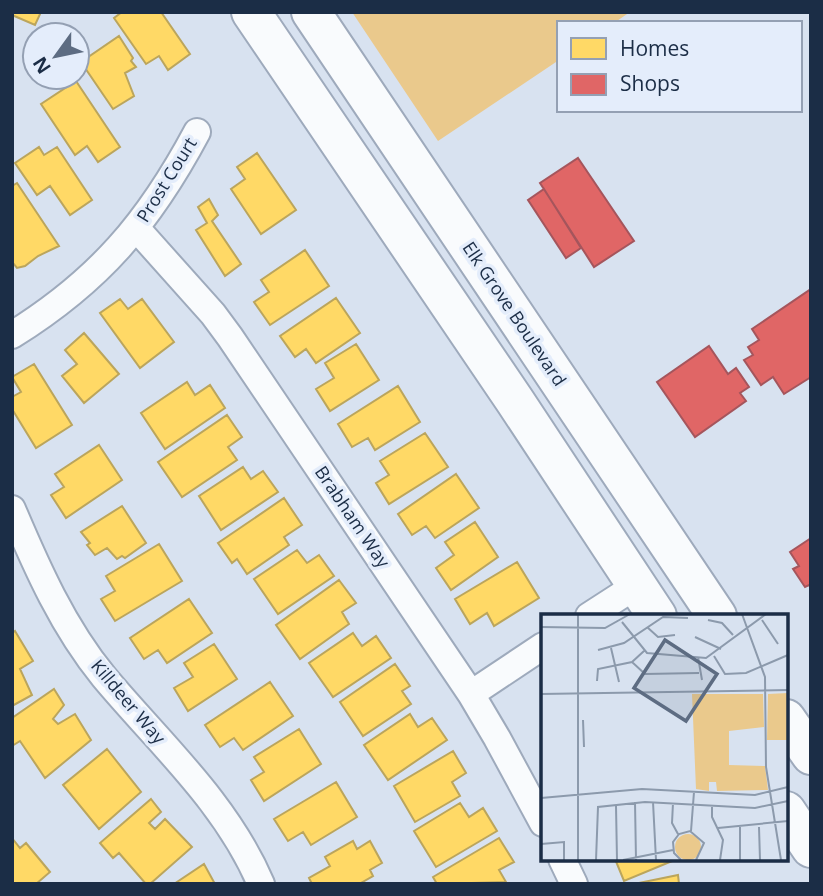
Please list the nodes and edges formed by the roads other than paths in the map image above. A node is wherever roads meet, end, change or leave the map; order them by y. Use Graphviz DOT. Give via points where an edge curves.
graph roads {
  1 [pos="251,12"];
  2 [pos="311,12"];
  3 [pos="197,132"];
  4 [pos="137,229"];
  5 [pos="12,335"];
  6 [pos="12,509"];
  7 [pos="637,585"];
  8 [pos="592,614"];
  9 [pos="656,614"];
  10 [pos="716,614"];
  11 [pos="541,647"];
  12 [pos="471,694"];
  13 [pos="788,722"];
  14 [pos="811,755"];
  15 [pos="788,814"];
  16 [pos="541,819"];
  17 [pos="811,848"];
  18 [pos="563,861"];
  19 [pos="261,884"];
  20 [pos="574,884"];
  1 -- 7 [label="main road"];
  2 -- 10 [label="main road, Elk Grove Boulevard"];
  3 -- 4 [label="street, Prost Court"];
  4 -- 5 [label="street, Prost Court" via="70,295"];
  4 -- 12 [label="street, Brabham Way" via="230,337"];
  6 -- 19 [label="street, Killdeer Way" via="70,628 102,675 207,793 240,840"];
  7 -- 8 [label="street"];
  7 -- 9 [label="main road"];
  11 -- 12 [label="street"];
  12 -- 16 [label="street, Brabham Way"];
  13 -- 14 [label="main road"];
  15 -- 17 [label="main road"];
  18 -- 20 [label="street"];
}
